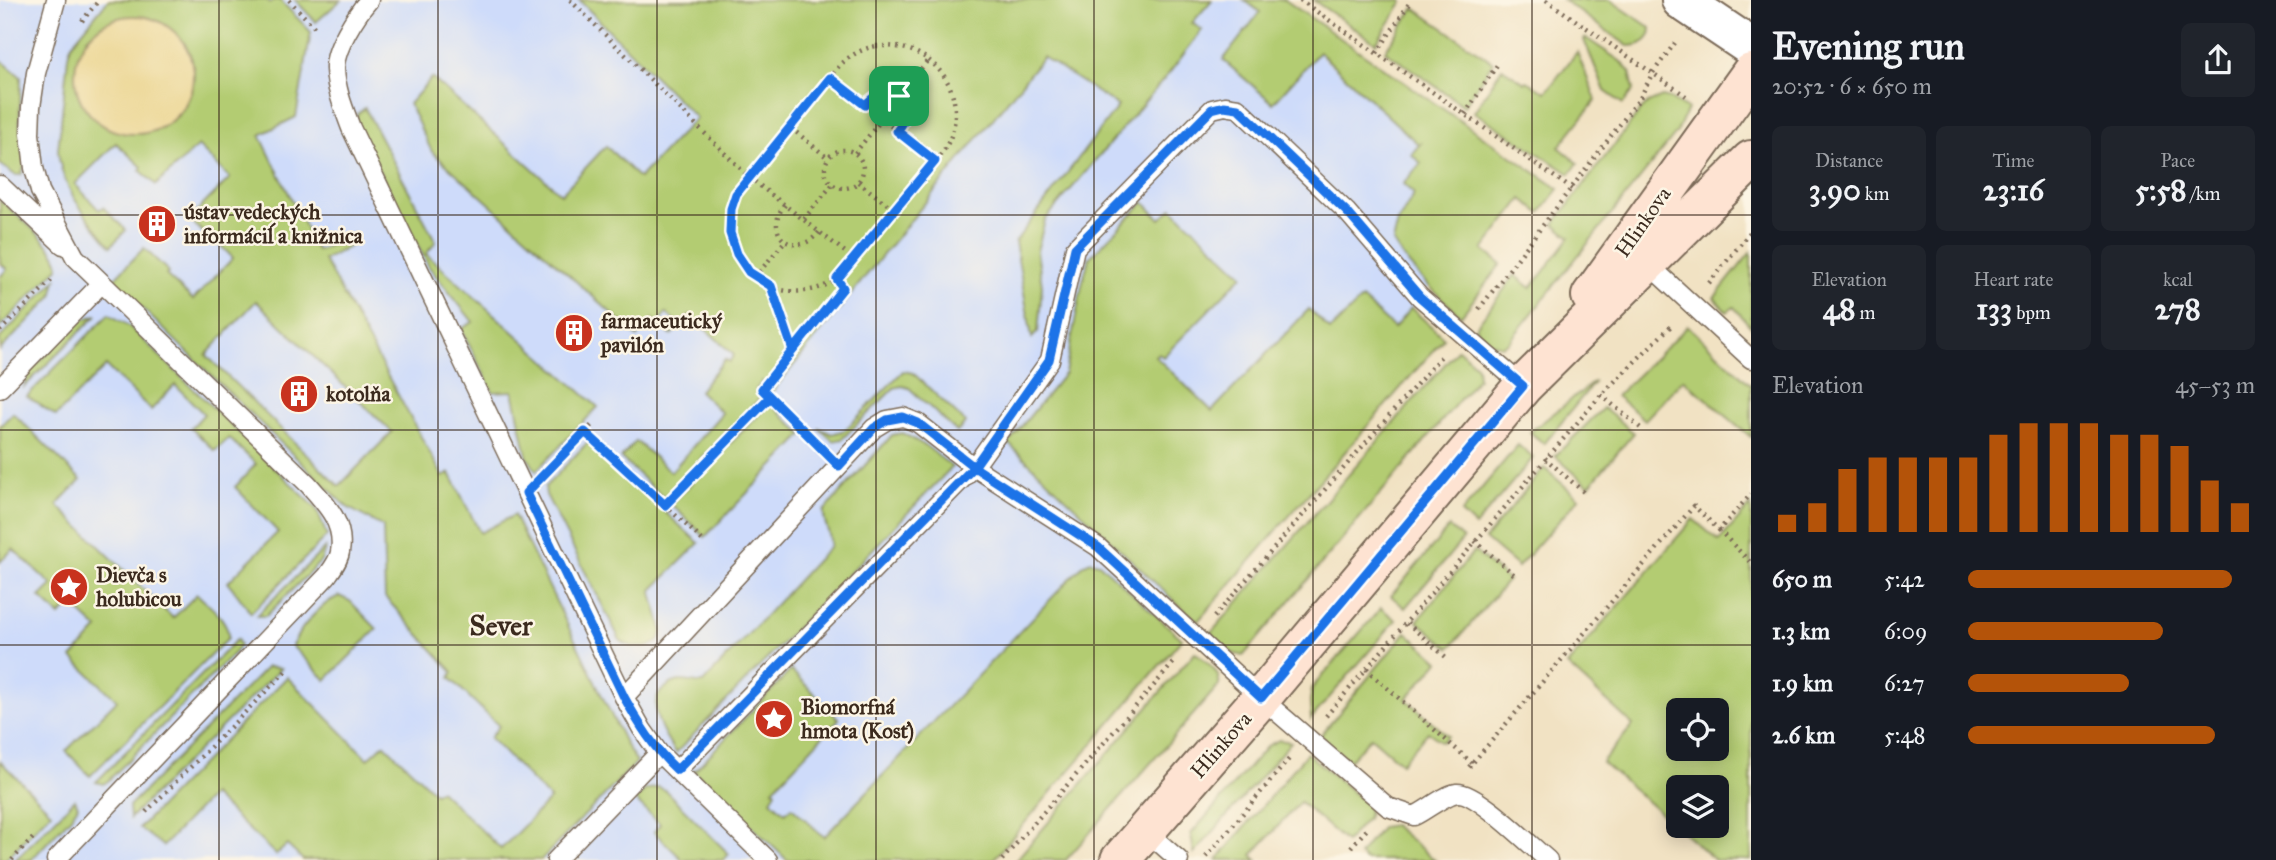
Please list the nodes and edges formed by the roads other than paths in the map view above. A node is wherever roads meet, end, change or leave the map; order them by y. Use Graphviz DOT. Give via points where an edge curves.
graph roads {
  1 [pos="56,0"];
  2 [pos="369,0"];
  3 [pos="1681,0"];
  4 [pos="1751,47"];
  5 [pos="1751,73"];
  6 [pos="1751,160"];
  7 [pos="0,185"];
  8 [pos="75,257"];
  9 [pos="1648,264"];
  10 [pos="102,284"];
  11 [pos="1751,359"];
  12 [pos="1530,379"];
  13 [pos="0,388"];
  14 [pos="974,467"];
  15 [pos="624,697"];
  16 [pos="1261,698"];
  17 [pos="659,753"];
  18 [pos="677,770"];
  19 [pos="1146,831"];
  20 [pos="56,860"];
  21 [pos="556,860"];
  22 [pos="768,860"];
  23 [pos="1120,860"];
  24 [pos="1179,860"];
  25 [pos="1548,860"];
  1 -- 8 [label="lane" via="36,74 30,134 40,191"];
  2 -- 15 [label="lane" via="344,38 334,66 351,128"];
  3 -- 4 [label="street"];
  5 -- 12 [label="main road, Hlinkova"];
  6 -- 9 [label="main road, Hlinkova"];
  7 -- 8 [label="lane"];
  8 -- 10 [label="lane"];
  9 -- 11 [label="lane"];
  9 -- 12 [label="main road, Hlinkova"];
  10 -- 13 [label="lane"];
  10 -- 20 [label="lane" via="308,484 335,516 341,554 327,576"];
  12 -- 14 [label="lane" via="1460,332 1420,297 1347,212 1238,108 1224,106 1212,109 1075,248 1049,360"];
  12 -- 16 [label="main road, Hlinkova"];
  14 -- 15 [label="lane" via="918,423 903,417 874,428"];
  14 -- 16 [label="lane" via="1098,547"];
  14 -- 18 [label="lane"];
  15 -- 17 [label="lane"];
  16 -- 19 [label="main road, Hlinkova"];
  16 -- 25 [label="lane" via="1388,807 1414,816 1459,793 1476,798"];
  17 -- 18 [label="lane"];
  17 -- 21 [label="lane"];
  18 -- 22 [label="lane"];
  19 -- 23 [label="main road, Hlinkova"];
  19 -- 24 [label="lane"];
}
